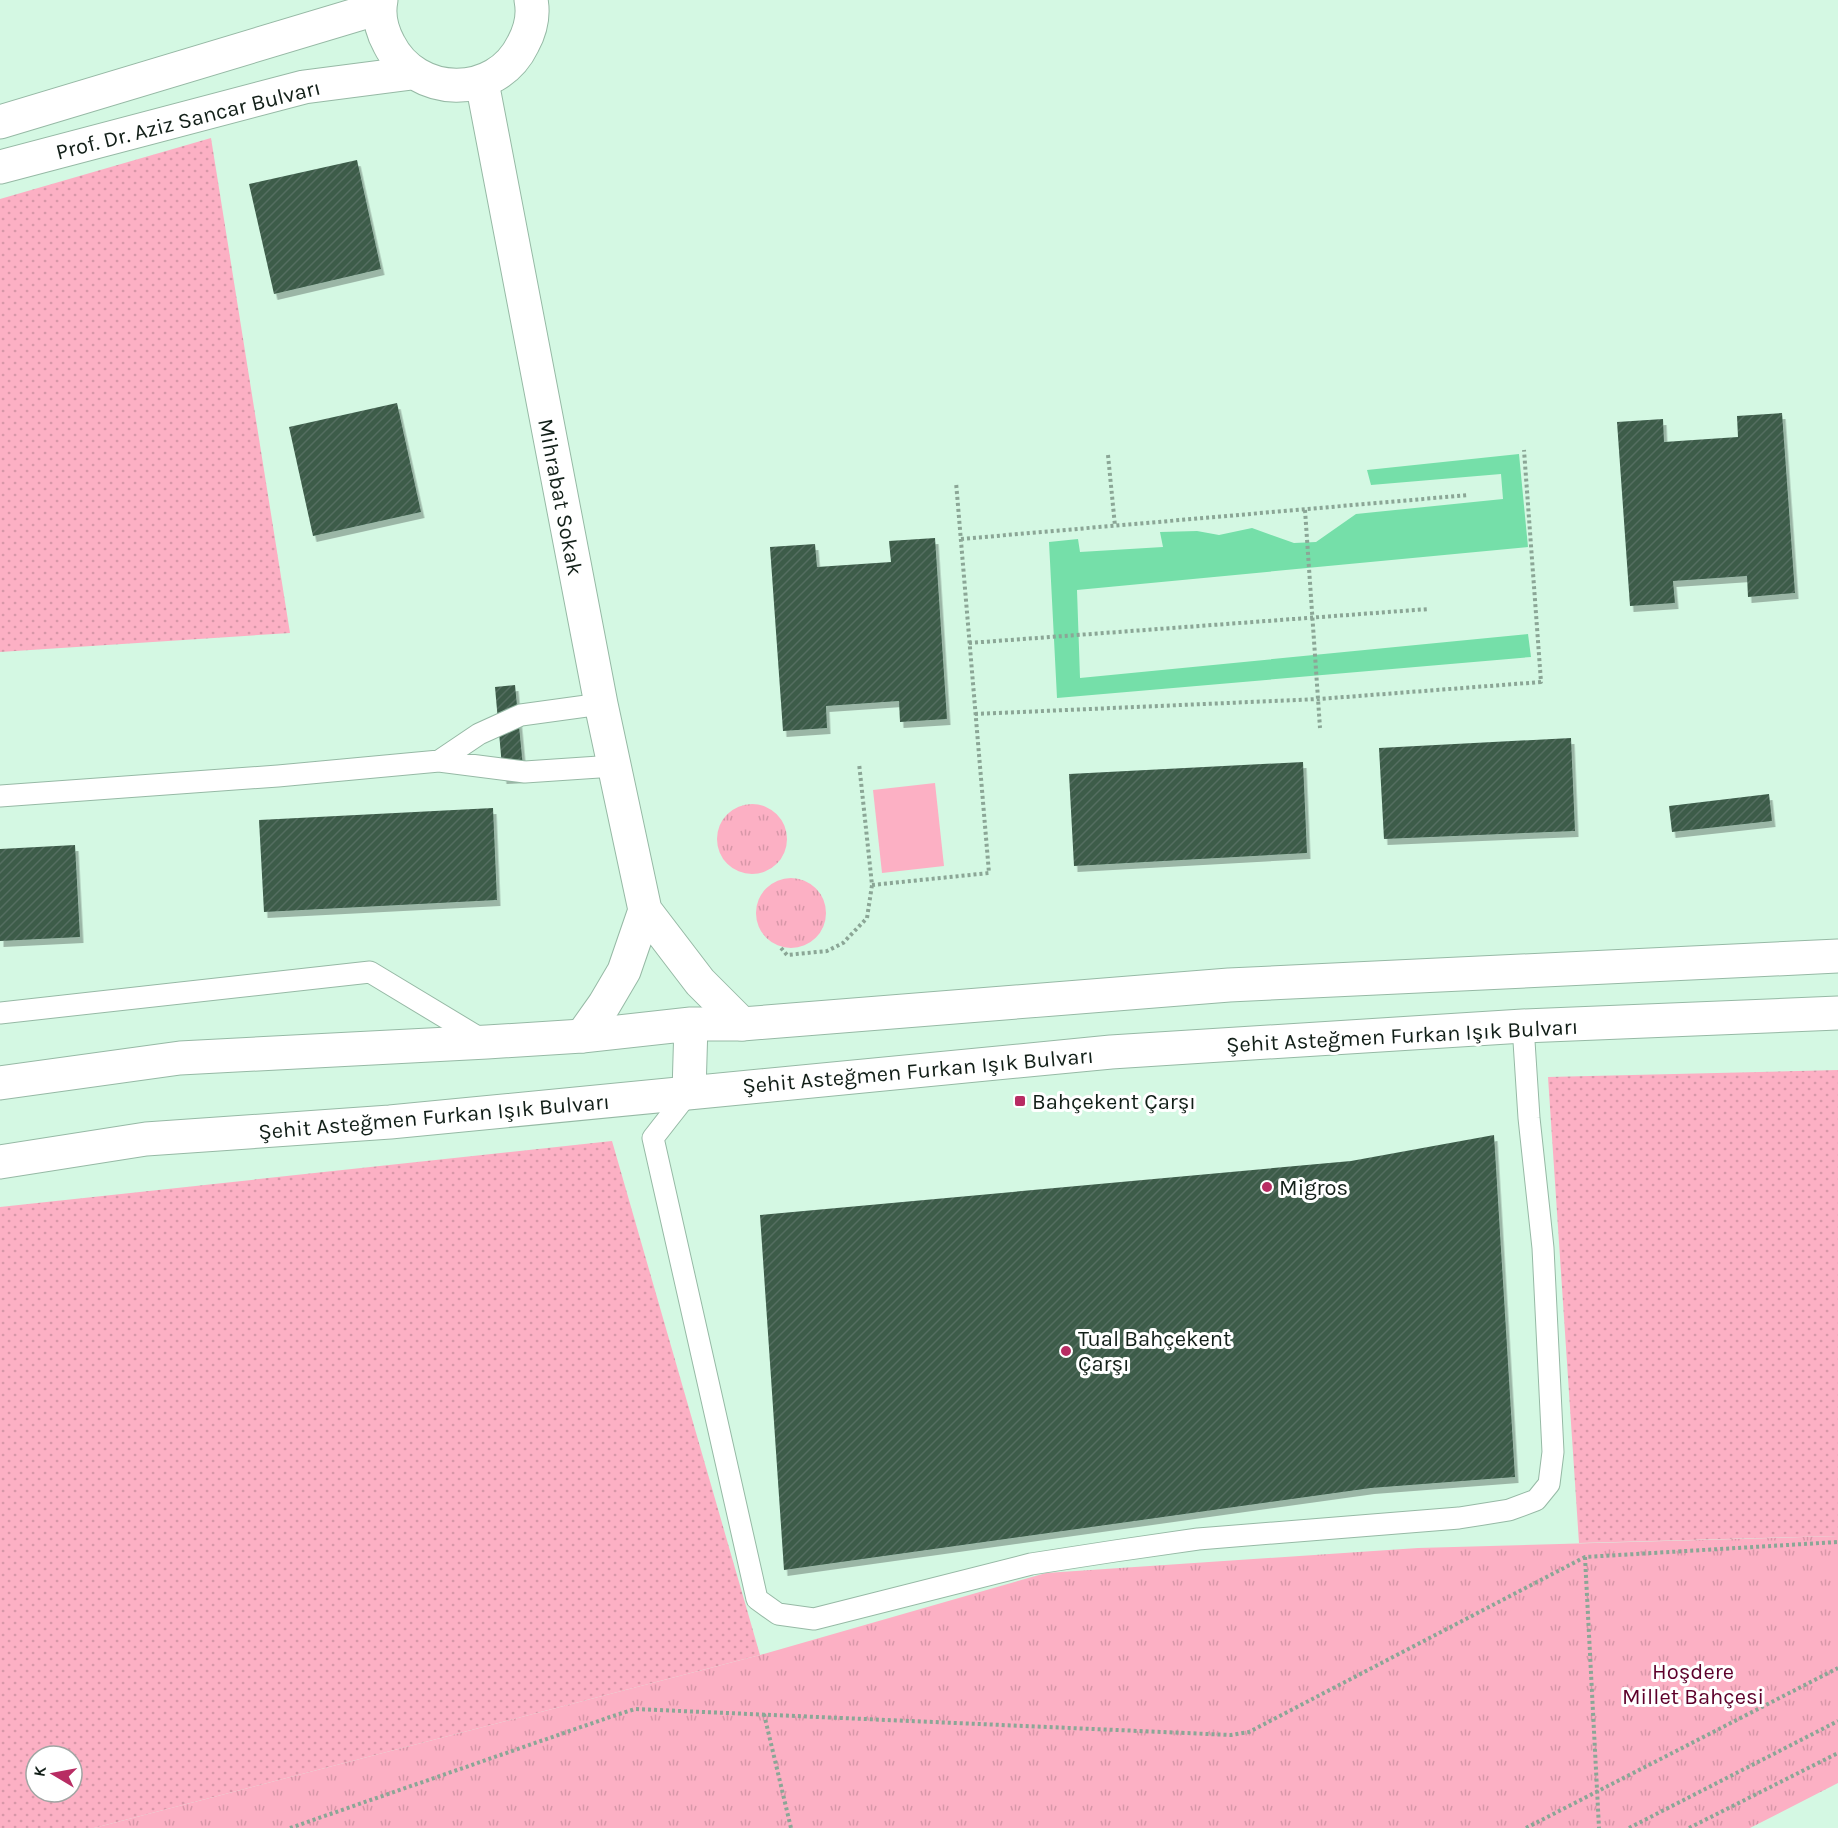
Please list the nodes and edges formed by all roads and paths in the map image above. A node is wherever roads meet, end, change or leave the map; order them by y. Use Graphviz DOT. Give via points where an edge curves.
graph roads {
  1 [pos="531,0"];
  2 [pos="380,4"];
  3 [pos="412,73"];
  4 [pos="482,82"];
  5 [pos="0,122"];
  6 [pos="0,167"];
  7 [pos="1524,450"];
  8 [pos="1108,455"];
  9 [pos="956,482"];
  10 [pos="1468,495"];
  11 [pos="1305,510"];
  12 [pos="1115,526"];
  13 [pos="961,539"];
  14 [pos="1429,609"];
  15 [pos="1312,617"];
  16 [pos="969,643"];
  17 [pos="1319,699"];
  18 [pos="601,704"];
  19 [pos="975,714"];
  20 [pos="1320,728"];
  21 [pos="439,761"];
  22 [pos="858,763"];
  23 [pos="614,766"];
  24 [pos="0,796"];
  25 [pos="872,885"];
  26 [pos="645,910"];
  27 [pos="781,948"];
  28 [pos="1838,956"];
  29 [pos="1838,1013"];
  30 [pos="0,1014"];
  31 [pos="691,1024"];
  32 [pos="742,1024"];
  33 [pos="1524,1026"];
  34 [pos="582,1036"];
  35 [pos="487,1042"];
  36 [pos="0,1083"];
  37 [pos="689,1092"];
  38 [pos="0,1161"];
  39 [pos="1838,1542"];
  40 [pos="1585,1557"];
  41 [pos="1838,1668"];
  42 [pos="764,1714"];
  43 [pos="1838,1721"];
  44 [pos="1838,1753"];
  45 [pos="1597,1791"];
  46 [pos="290,1828"];
  47 [pos="791,1828"];
  48 [pos="1526,1828"];
  49 [pos="1599,1828"];
  50 [pos="1629,1828"];
  51 [pos="1689,1828"];
  1 -- 4 [label="main road, Prof. Dr. Aziz Sancar Bulvarı" via="530,31 519,53 503,70"];
  2 -- 3 [label="main road, Prof. Dr. Aziz Sancar Bulvarı" via="383,33 395,56"];
  2 -- 5 [label="main road, Prof. Dr. Aziz Sancar Bulvarı"];
  3 -- 4 [label="main road, Prof. Dr. Aziz Sancar Bulvarı" via="434,83 458,86"];
  3 -- 6 [label="main road, Prof. Dr. Aziz Sancar Bulvarı" via="304,87"];
  4 -- 18 [label="main road, Mihrabat Sokak"];
  7 -- 17 [label="path" via="1541,682"];
  8 -- 12 [label="path"];
  9 -- 13 [label="path"];
  10 -- 11 [label="path"];
  11 -- 12 [label="path"];
  11 -- 15 [label="path"];
  12 -- 13 [label="path"];
  13 -- 16 [label="path"];
  14 -- 15 [label="path"];
  15 -- 16 [label="path"];
  15 -- 17 [label="path"];
  16 -- 19 [label="path"];
  17 -- 19 [label="path"];
  17 -- 20 [label="path"];
  18 -- 21 [label="lane" via="521,715 479,734"];
  18 -- 23 [label="main road, Mihrabat Sokak"];
  19 -- 25 [label="path" via="989,873"];
  21 -- 23 [label="lane" via="525,772"];
  21 -- 24 [label="lane"];
  22 -- 25 [label="path"];
  23 -- 26 [label="main road, Mihrabat Sokak"];
  25 -- 27 [label="path" via="867,918 843,943 827,951 787,955"];
  26 -- 32 [label="main road" via="700,982"];
  26 -- 34 [label="main road" via="624,971"];
  28 -- 32 [label="main road" via="1229,985"];
  29 -- 33 [label="main road, Şehit Asteğmen Furkan Işık Bulvarı"];
  30 -- 35 [label="lane" via="370,972"];
  31 -- 32 [label="main road"];
  31 -- 34 [label="main road"];
  31 -- 37 [label="main road"];
  33 -- 37 [label="main road, Şehit Asteğmen Furkan Işık Bulvarı" via="1111,1052"];
  33 -- 37 [label="lane" via="1543,1248 1553,1452 1549,1484 1536,1500 1509,1510 1458,1518 1198,1539 1031,1564 814,1619 778,1614 757,1599 653,1138"];
  34 -- 35 [label="main road"];
  35 -- 36 [label="main road" via="180,1058"];
  37 -- 38 [label="main road, Şehit Asteğmen Furkan Işık Bulvarı" via="390,1122 146,1139"];
  39 -- 40 [label="path"];
  40 -- 42 [label="path" via="1249,1732 1230,1735"];
  40 -- 45 [label="path"];
  41 -- 45 [label="path"];
  42 -- 46 [label="path" via="636,1709"];
  42 -- 47 [label="path"];
  43 -- 50 [label="path"];
  44 -- 51 [label="path"];
  45 -- 48 [label="path"];
  45 -- 49 [label="path"];
}
